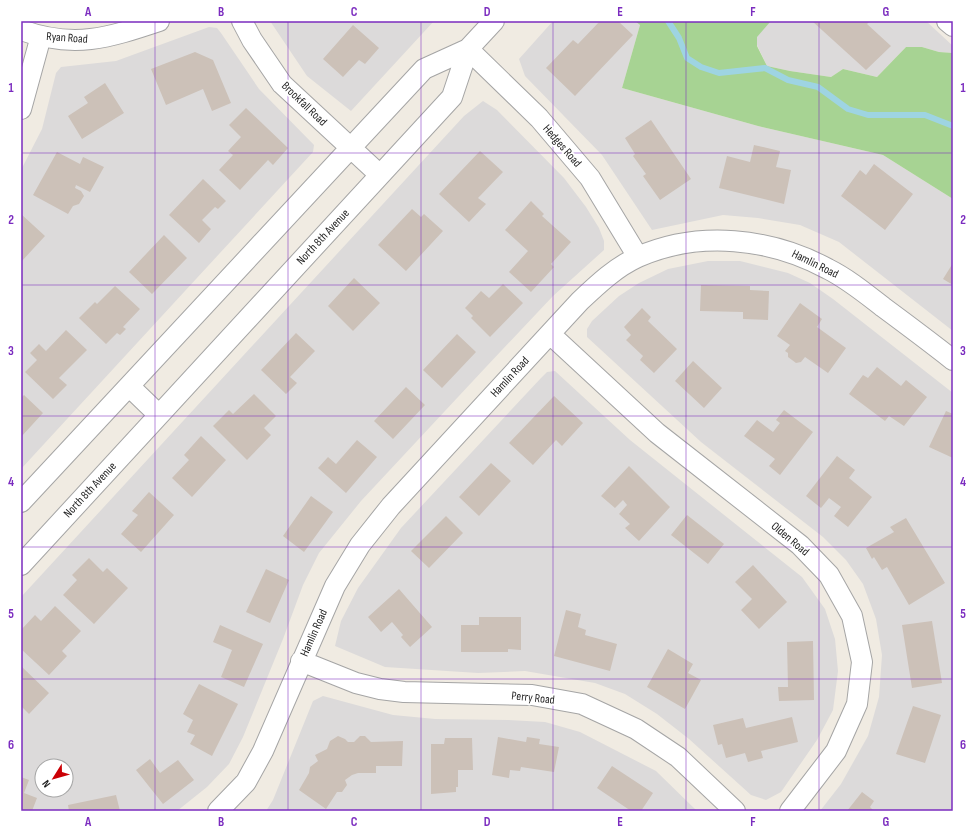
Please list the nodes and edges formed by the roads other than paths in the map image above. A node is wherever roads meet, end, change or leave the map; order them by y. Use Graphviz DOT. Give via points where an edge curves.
graph roads {
  1 [pos="159,21"];
  2 [pos="242,21"];
  3 [pos="494,21"];
  4 [pos="947,21"];
  5 [pos="953,26"];
  6 [pos="21,30"];
  7 [pos="41,36"];
  8 [pos="468,49"];
  9 [pos="21,110"];
  10 [pos="350,148"];
  11 [pos="380,175"];
  12 [pos="638,257"];
  13 [pos="550,334"];
  14 [pos="953,360"];
  15 [pos="129,386"];
  16 [pos="159,415"];
  17 [pos="21,502"];
  18 [pos="21,565"];
  19 [pos="301,661"];
  20 [pos="218,811"];
  21 [pos="735,811"];
  22 [pos="790,811"];
  1 -- 7 [label="street, Ryan Road" via="94,40"];
  2 -- 10 [label="street, Brookfall Road" via="282,84"];
  3 -- 8 [label="street, North 8th Avenue"];
  4 -- 5 [label="street"];
  6 -- 7 [label="street, Ryan Road"];
  7 -- 9 [label="street"];
  8 -- 10 [label="street, North 8th Avenue" via="424,69"];
  8 -- 11 [label="street, North 8th Avenue" via="452,97"];
  8 -- 12 [label="street, Hedges Road" via="539,118 590,178"];
  10 -- 11 [label="street, Brookfall Road"];
  10 -- 15 [label="street, North 8th Avenue"];
  11 -- 16 [label="street, North 8th Avenue"];
  12 -- 13 [label="street, Hamlin Road" via="609,275 580,301"];
  12 -- 14 [label="street, Hamlin Road" via="669,247 703,241 736,241 773,246 804,257 854,284"];
  13 -- 19 [label="street, Hamlin Road" via="391,506 360,545 335,586"];
  13 -- 22 [label="street, Olden Road" via="688,459 800,545 829,575 852,616 862,662 857,704 836,751"];
  15 -- 16 [label="street"];
  15 -- 17 [label="street, North 8th Avenue"];
  16 -- 18 [label="street, North 8th Avenue"];
  19 -- 20 [label="street, Hamlin Road" via="263,751 246,782"];
  19 -- 21 [label="street, Perry Road" via="356,683 380,689 404,692 532,695 582,704 636,729 678,757"];
}
